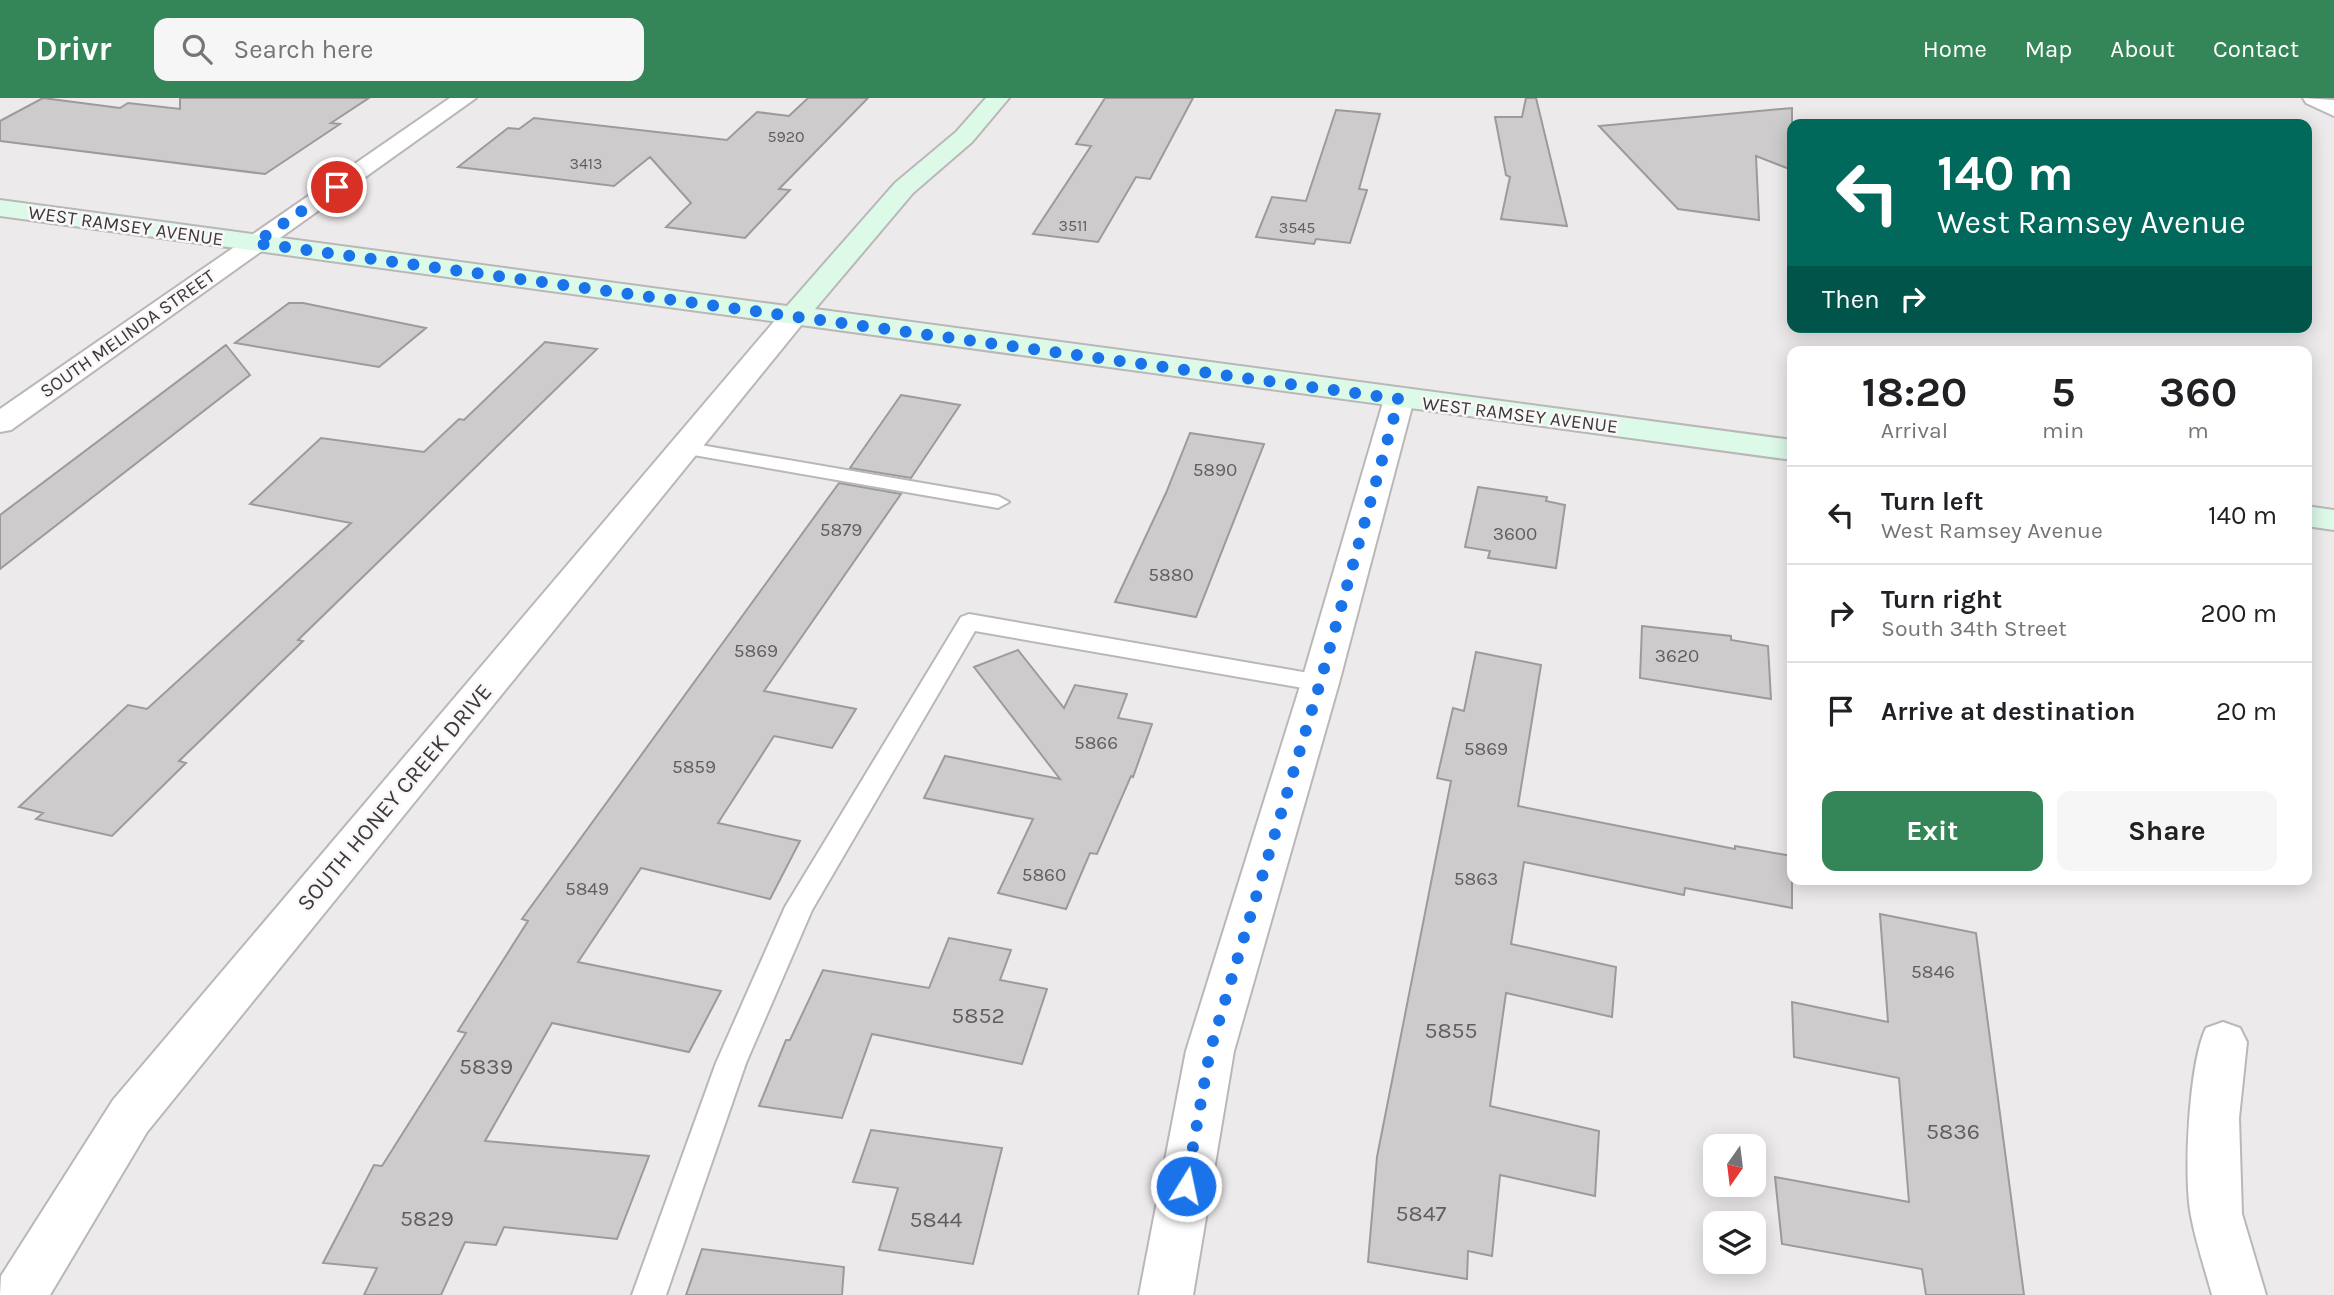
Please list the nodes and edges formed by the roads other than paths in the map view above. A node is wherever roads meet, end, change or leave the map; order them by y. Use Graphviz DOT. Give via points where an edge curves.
graph roads {
  1 [pos="465,98"];
  2 [pos="998,98"];
  3 [pos="2314,98"];
  4 [pos="2334,109"];
  5 [pos="0,208"];
  6 [pos="255,243"];
  7 [pos="793,317"];
  8 [pos="1399,399"];
  9 [pos="0,423"];
  10 [pos="683,448"];
  11 [pos="1787,449"];
  12 [pos="998,502"];
  13 [pos="2312,517"];
  14 [pos="2334,520"];
  15 [pos="1320,683"];
  16 [pos="2223,1042"];
  17 [pos="20,1295"];
  18 [pos="649,1295"];
  19 [pos="1166,1295"];
  20 [pos="2239,1295"];
  1 -- 6 [label="street, SOUTH MELINDA STREET"];
  2 -- 7 [label="street" via="964,136 904,188"];
  3 -- 4 [label="street"];
  5 -- 6 [label="street, WEST RAMSEY AVENUE"];
  6 -- 7 [label="street, WEST RAMSEY AVENUE"];
  6 -- 9 [label="street, SOUTH MELINDA STREET"];
  7 -- 8 [label="street, WEST RAMSEY AVENUE"];
  7 -- 10 [label="street, SOUTH HONEY CREEK DRIVE"];
  8 -- 11 [label="street, WEST RAMSEY AVENUE"];
  8 -- 15 [label="street"];
  10 -- 12 [label="lane"];
  10 -- 17 [label="street, SOUTH HONEY CREEK DRIVE" via="130,1116"];
  13 -- 14 [label="street"];
  15 -- 18 [label="lane" via="969,622 799,906 731,1063"];
  15 -- 19 [label="street" via="1210,1051"];
  16 -- 20 [label="street" via="2214,1118 2217,1214"];
}
